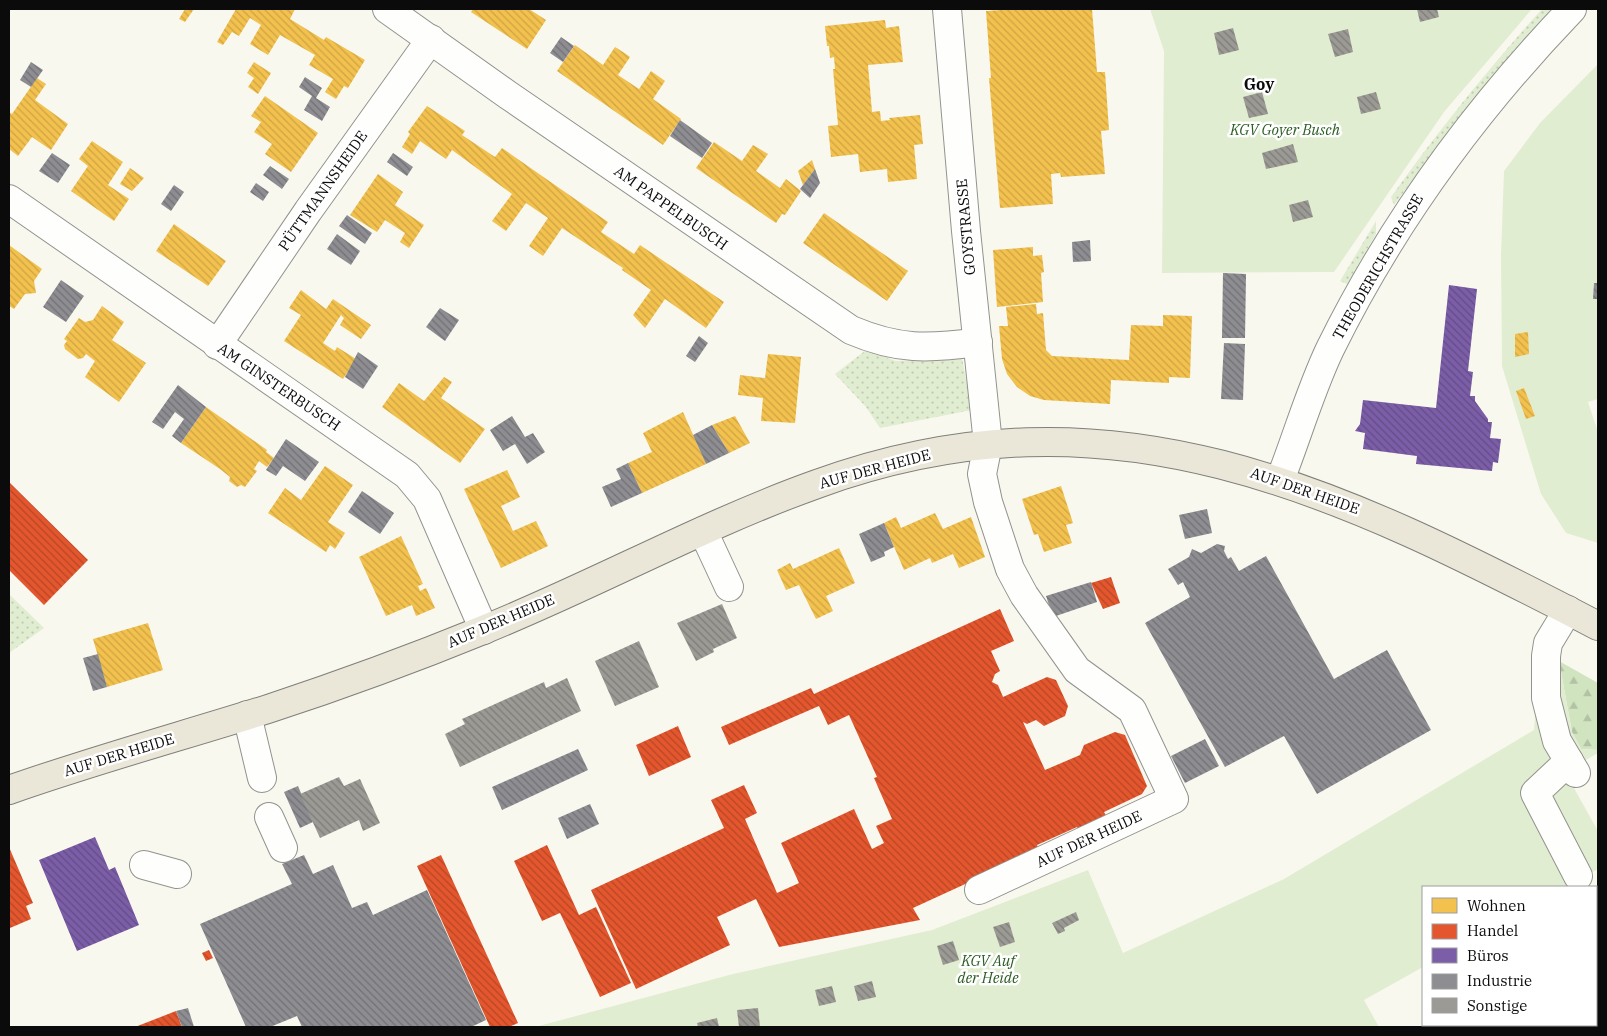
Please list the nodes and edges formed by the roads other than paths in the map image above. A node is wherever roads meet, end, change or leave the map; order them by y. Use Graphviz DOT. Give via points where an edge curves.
graph roads {
  1 [pos="387,9"];
  2 [pos="947,9"];
  3 [pos="1572,9"];
  4 [pos="431,38"];
  5 [pos="9,199"];
  6 [pos="978,342"];
  7 [pos="216,345"];
  8 [pos="988,444"];
  9 [pos="1280,480"];
  10 [pos="702,531"];
  11 [pos="729,587"];
  12 [pos="1568,610"];
  13 [pos="1598,626"];
  14 [pos="484,630"];
  15 [pos="247,715"];
  16 [pos="262,778"];
  17 [pos="9,790"];
  18 [pos="269,817"];
  19 [pos="283,848"];
  20 [pos="144,865"];
  21 [pos="177,874"];
  22 [pos="1578,876"];
  23 [pos="980,890"];
  1 -- 4 [label="street, AM PAPPELBUSCH"];
  2 -- 6 [label="street, GOYSTRASSE"];
  3 -- 9 [label="street, THEODERICHSTRASSE" via="1453,146 1391,239 1330,350"];
  4 -- 6 [label="street, AM PAPPELBUSCH" via="508,95 852,330 877,341 907,346 935,348"];
  4 -- 7 [label="street, PÜTTMANNSHEIDE"];
  5 -- 7 [label="street, AM GINSTERBUSCH"];
  6 -- 8 [label="street, GOYSTRASSE"];
  7 -- 14 [label="street, AM GINSTERBUSCH" via="407,475 422,490"];
  8 -- 9 [label="main road, AUF DER HEIDE" via="1031,441 1150,449"];
  8 -- 10 [label="main road, AUF DER HEIDE" via="926,454 820,483"];
  8 -- 23 [label="street, AUF DER HEIDE" via="982,474 1010,569 1024,595 1077,670 1132,710 1174,799"];
  9 -- 12 [label="main road, AUF DER HEIDE" via="1359,509"];
  10 -- 11 [label="street"];
  10 -- 14 [label="main road, AUF DER HEIDE"];
  12 -- 13 [label="main road, AUF DER HEIDE"];
  12 -- 22 [label="street" via="1548,643 1546,698 1557,741 1572,767 1535,793"];
  14 -- 15 [label="main road, AUF DER HEIDE" via="392,666"];
  15 -- 16 [label="street"];
  15 -- 17 [label="main road, AUF DER HEIDE"];
  18 -- 19 [label="street"];
  20 -- 21 [label="street"];
}
